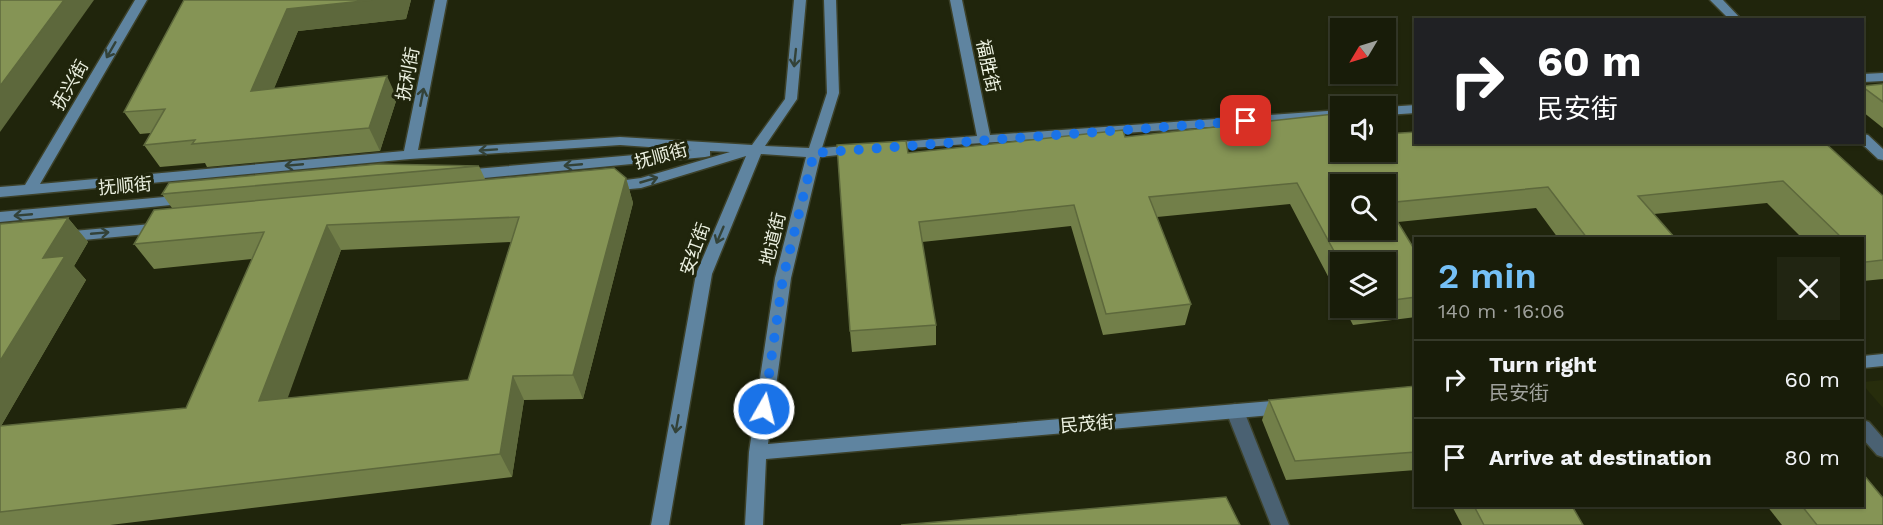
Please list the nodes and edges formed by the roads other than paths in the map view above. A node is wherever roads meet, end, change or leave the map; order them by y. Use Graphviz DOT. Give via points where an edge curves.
graph roads {
  1 [pos="141,0"];
  2 [pos="441,0"];
  3 [pos="800,0"];
  4 [pos="830,0"];
  5 [pos="956,0"];
  6 [pos="1716,0"];
  7 [pos="1735,18"];
  8 [pos="1883,77"];
  9 [pos="1864,78"];
  10 [pos="1414,109"];
  11 [pos="1396,110"];
  12 [pos="1330,115"];
  13 [pos="984,139"];
  14 [pos="1864,139"];
  15 [pos="756,149"];
  16 [pos="814,153"];
  17 [pos="410,155"];
  18 [pos="1883,156"];
  19 [pos="449,176"];
  20 [pos="593,188"];
  21 [pos="30,189"];
  22 [pos="0,192"];
  23 [pos="201,199"];
  24 [pos="0,217"];
  25 [pos="178,226"];
  26 [pos="47,238"];
  27 [pos="1883,360"];
  28 [pos="1864,362"];
  29 [pos="1303,406"];
  30 [pos="1235,411"];
  31 [pos="1864,428"];
  32 [pos="1883,450"];
  33 [pos="758,452"];
  34 [pos="660,525"];
  35 [pos="754,525"];
  36 [pos="1280,525"];
  1 -- 21 [label="main road, 抚兴街, one-way"];
  17 -- 2 [label="main road, 抚利街, one-way"];
  3 -- 15 [label="main road, 安红街, one-way" via="791,99"];
  4 -- 16 [label="main road, 地道街" via="833,93"];
  5 -- 13 [label="main road, 福胜街"];
  6 -- 7 [label="main road"];
  8 -- 9 [label="main road"];
  10 -- 11 [label="main road"];
  12 -- 13 [label="main road"];
  13 -- 16 [label="main road"];
  14 -- 18 [label="main road"];
  15 -- 16 [label="main road"];
  15 -- 17 [label="main road, 抚顺街, one-way" via="620,141"];
  15 -- 19 [label="main road, 抚顺街, one-way"];
  20 -- 15 [label="main road, 抚顺街, one-way" via="641,183"];
  15 -- 34 [label="main road, 安红街, one-way" via="704,274"];
  16 -- 33 [label="main road, 地道街" via="783,278"];
  17 -- 21 [label="main road, 抚顺街, one-way"];
  21 -- 22 [label="main road, 抚顺街"];
  23 -- 24 [label="main road, 抚顺街, one-way"];
  26 -- 25 [label="main road, one-way"];
  27 -- 28 [label="main road"];
  29 -- 30 [label="main road, 民茂街"];
  30 -- 33 [label="main road, 民茂街"];
  30 -- 36 [label="street"];
  31 -- 32 [label="street"];
  33 -- 35 [label="main road, 地道街"];
}
